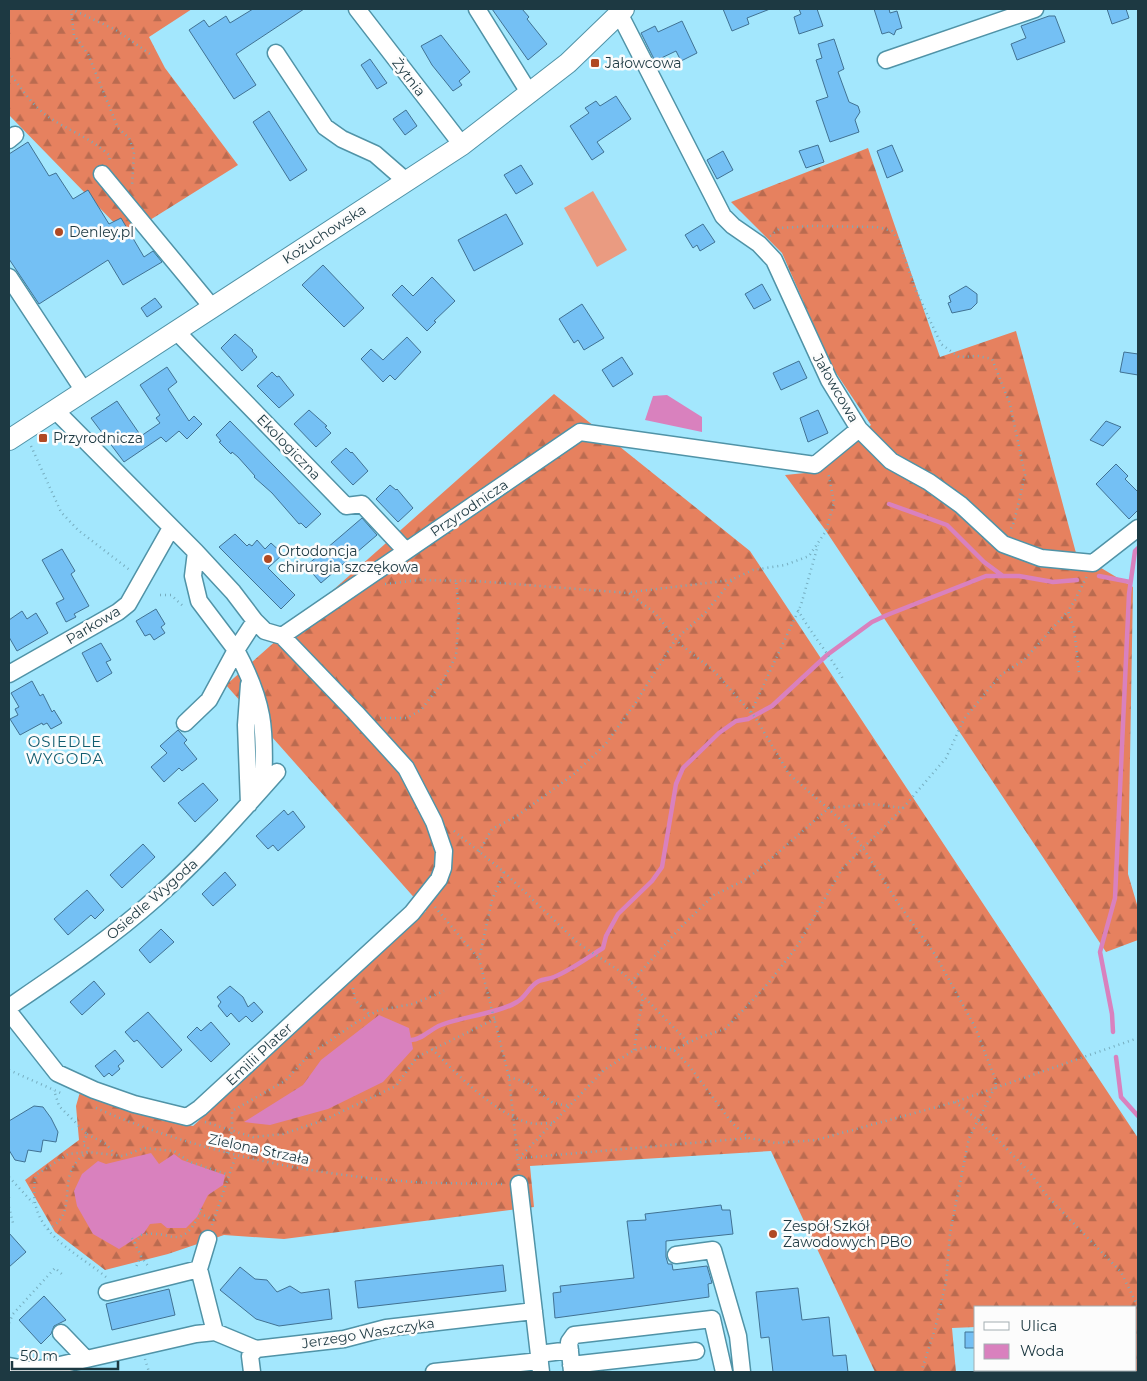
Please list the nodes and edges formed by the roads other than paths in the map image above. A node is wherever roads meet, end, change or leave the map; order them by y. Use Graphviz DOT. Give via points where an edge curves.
graph roads {
  1 [pos="357,9"];
  2 [pos="477,9"];
  3 [pos="1034,9"];
  4 [pos="622,12"];
  5 [pos="276,53"];
  6 [pos="886,60"];
  7 [pos="530,94"];
  8 [pos="462,144"];
  9 [pos="102,174"];
  10 [pos="406,181"];
  11 [pos="9,277"];
  12 [pos="212,308"];
  13 [pos="176,331"];
  14 [pos="84,391"];
  15 [pos="55,410"];
  16 [pos="859,429"];
  17 [pos="9,440"];
  18 [pos="171,528"];
  19 [pos="1138,528"];
  20 [pos="406,551"];
  21 [pos="196,552"];
  22 [pos="255,621"];
  23 [pos="282,636"];
  24 [pos="236,650"];
  25 [pos="9,674"];
  26 [pos="249,674"];
  27 [pos="185,723"];
  28 [pos="277,772"];
  29 [pos="264,788"];
  30 [pos="249,804"];
  31 [pos="9,1007"];
  32 [pos="9,1012"];
  33 [pos="520,1184"];
  34 [pos="208,1240"];
  35 [pos="676,1255"];
  36 [pos="199,1269"];
  37 [pos="114,1290"];
  38 [pos="534,1311"];
  39 [pos="215,1332"];
  40 [pos="61,1333"];
  41 [pos="256,1349"];
  42 [pos="696,1351"];
  43 [pos="86,1359"];
  44 [pos="540,1362"];
  45 [pos="571,1363"];
  46 [pos="9,1366"];
  47 [pos="252,1372"];
  48 [pos="434,1372"];
  49 [pos="724,1372"];
  50 [pos="742,1372"];
  1 -- 8 [label="street, Żytnia"];
  2 -- 7 [label="street"];
  3 -- 6 [label="street"];
  4 -- 7 [label="main road, Kożuchowska"];
  4 -- 16 [label="street, Jałowcowa" via="723,216 774,260 829,380"];
  5 -- 10 [label="street" via="325,128 342,140 376,154"];
  7 -- 8 [label="main road, Kożuchowska"];
  8 -- 10 [label="main road, Kożuchowska"];
  9 -- 12 [label="street"];
  10 -- 12 [label="main road, Kożuchowska"];
  11 -- 14 [label="street"];
  12 -- 13 [label="main road, Kożuchowska"];
  13 -- 14 [label="main road, Kożuchowska"];
  13 -- 20 [label="street, Ekologiczna" via="346,506 362,504"];
  14 -- 15 [label="main road, Kożuchowska"];
  15 -- 17 [label="main road, Kożuchowska"];
  15 -- 18 [label="street"];
  16 -- 19 [label="street, Jałowcowa" via="891,461 962,506 1003,544 1041,558 1093,563"];
  16 -- 20 [label="street, Przyrodnicza" via="815,465 580,432"];
  18 -- 21 [label="street"];
  18 -- 25 [label="street, Parkowa" via="128,604"];
  20 -- 23 [label="street, Przyrodnicza"];
  21 -- 22 [label="street"];
  21 -- 24 [label="street" via="193,576 199,601"];
  22 -- 23 [label="street" via="265,631"];
  22 -- 24 [label="street"];
  23 -- 32 [label="street, Emilii Plater" via="406,768 434,822 444,851 439,879 412,913 187,1117 134,1104 57,1073"];
  24 -- 26 [label="street"];
  24 -- 27 [label="street" via="209,700"];
  26 -- 29 [label="street" via="262,711"];
  26 -- 30 [label="street" via="246,725"];
  28 -- 29 [label="street, Osiedle Wygoda"];
  29 -- 30 [label="street, Osiedle Wygoda"];
  30 -- 31 [label="street, Osiedle Wygoda" via="155,900 104,941"];
  33 -- 38 [label="street"];
  34 -- 36 [label="street"];
  35 -- 50 [label="street" via="713,1250 738,1336"];
  36 -- 37 [label="street"];
  36 -- 39 [label="street"];
  38 -- 41 [label="street, Jerzego Waszczyka" via="386,1328 344,1339"];
  38 -- 44 [label="street"];
  39 -- 41 [label="street"];
  39 -- 43 [label="street"];
  40 -- 43 [label="street"];
  41 -- 47 [label="street" via="250,1356"];
  42 -- 45 [label="street"];
  43 -- 46 [label="street" via="30,1370"];
  44 -- 45 [label="street"];
  44 -- 48 [label="street"];
  45 -- 49 [label="street" via="569,1342 574,1335 712,1319"];
}
